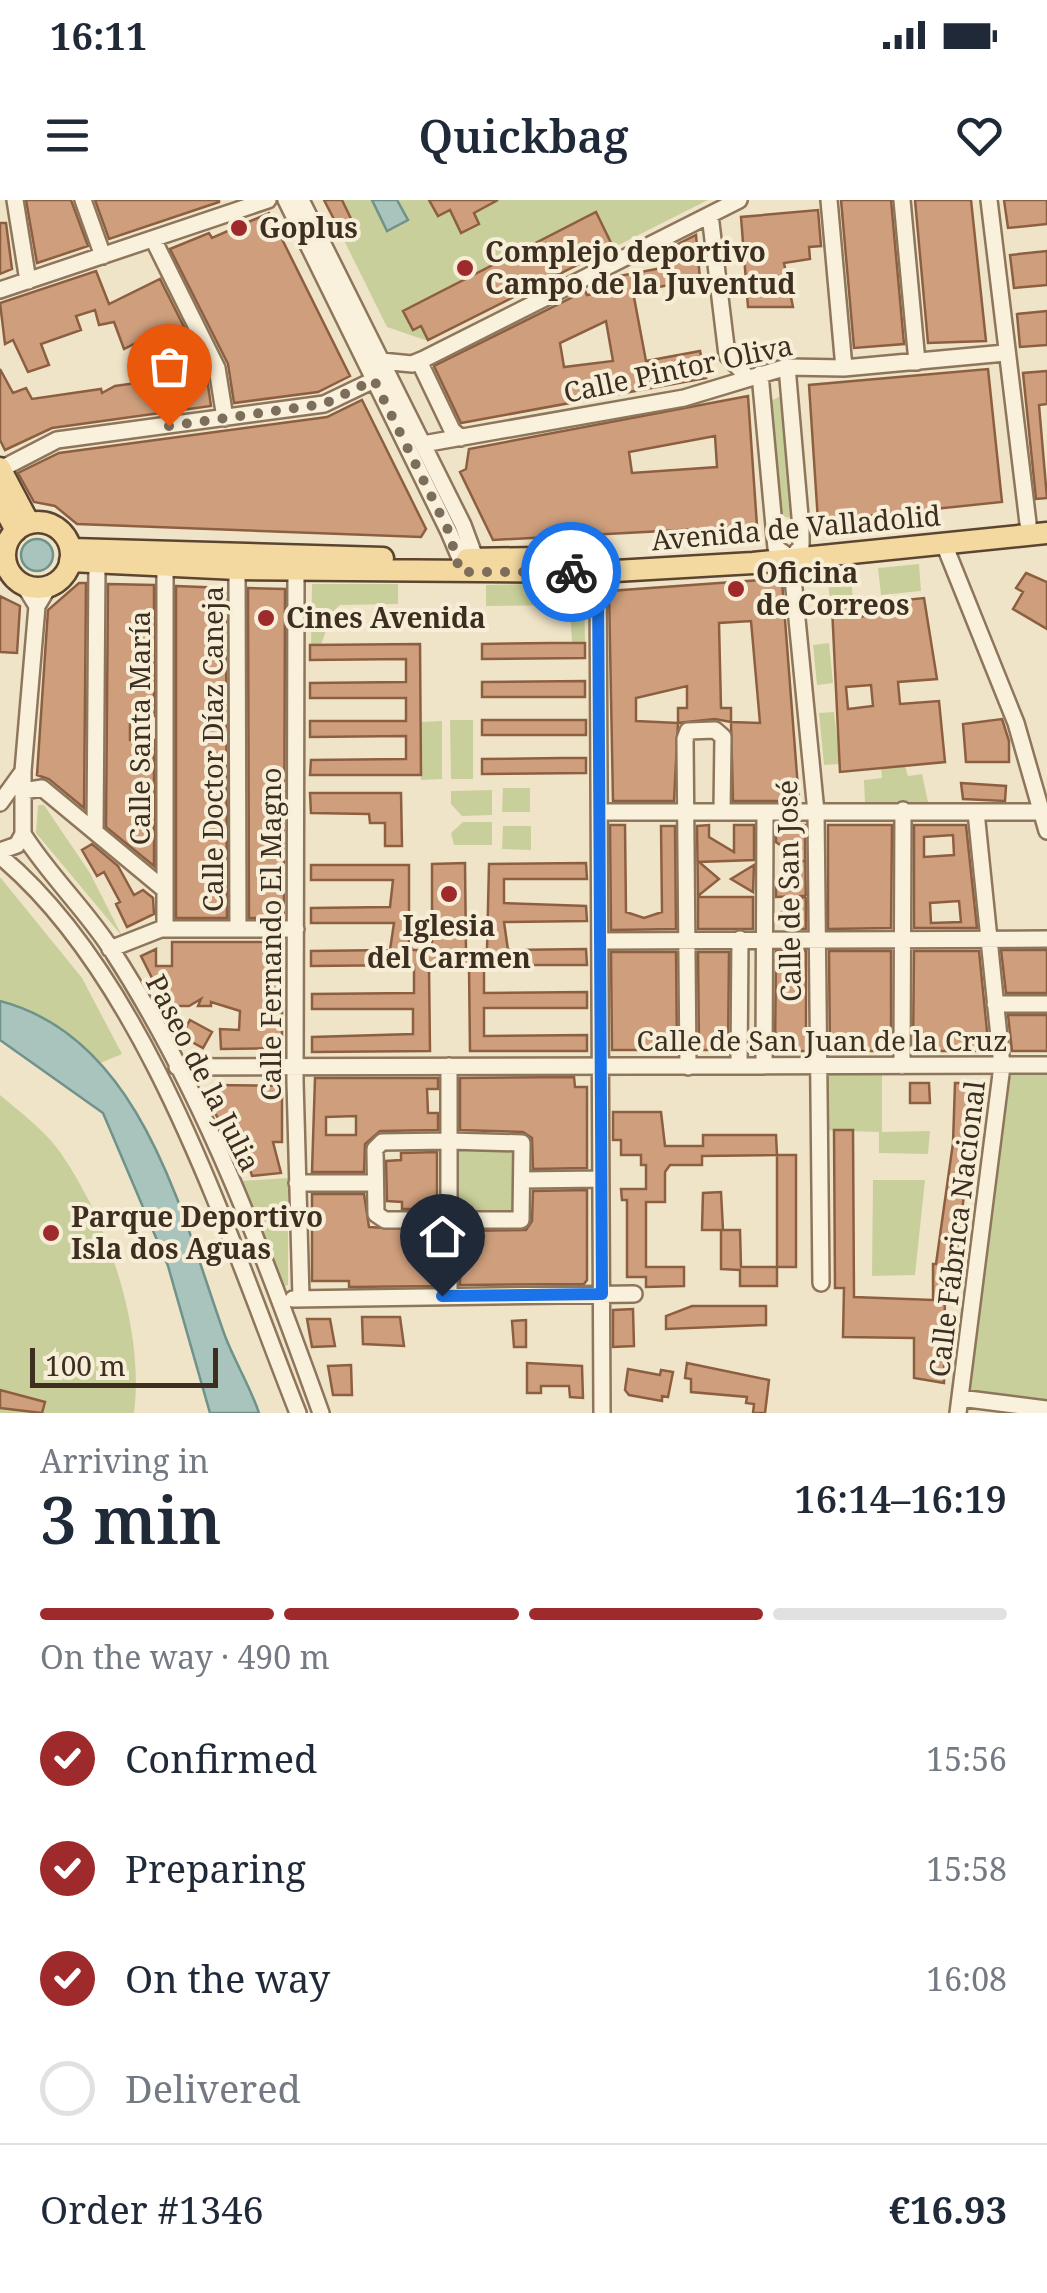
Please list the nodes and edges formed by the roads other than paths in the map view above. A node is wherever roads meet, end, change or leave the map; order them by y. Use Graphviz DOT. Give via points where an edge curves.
graph roads {
  1 [pos="14,200"];
  2 [pos="82,200"];
  3 [pos="268,200"];
  4 [pos="286,200"];
  5 [pos="301,200"];
  6 [pos="738,200"];
  7 [pos="829,200"];
  8 [pos="902,200"];
  9 [pos="988,200"];
  10 [pos="710,214"];
  11 [pos="153,239"];
  12 [pos="103,256"];
  13 [pos="28,282"];
  14 [pos="0,290"];
  15 [pos="1005,354"];
  16 [pos="419,361"];
  17 [pos="381,362"];
  18 [pos="917,362"];
  19 [pos="787,368"];
  20 [pos="844,368"];
  21 [pos="754,376"];
  22 [pos="374,380"];
  23 [pos="790,404"];
  24 [pos="763,410"];
  25 [pos="225,418"];
  26 [pos="461,438"];
  27 [pos="423,444"];
  28 [pos="0,468"];
  29 [pos="0,500"];
  30 [pos="800,507"];
  31 [pos="771,508"];
  32 [pos="1041,526"];
  33 [pos="944,544"];
  34 [pos="10,546"];
  35 [pos="789,551"];
  36 [pos="70,555"];
  37 [pos="97,564"];
  38 [pos="470,565"];
  39 [pos="164,566"];
  40 [pos="238,569"];
  41 [pos="296,570"];
  42 [pos="598,572"];
  43 [pos="24,585"];
  44 [pos="50,586"];
  45 [pos="36,606"];
  46 [pos="23,771"];
  47 [pos="22,791"];
  48 [pos="0,805"];
  49 [pos="903,810"];
  50 [pos="599,812"];
  51 [pos="685,812"];
  52 [pos="722,812"];
  53 [pos="765,812"];
  54 [pos="816,812"];
  55 [pos="976,812"];
  56 [pos="1041,812"];
  57 [pos="95,831"];
  58 [pos="1047,831"];
  59 [pos="21,833"];
  60 [pos="0,854"];
  61 [pos="29,880"];
  62 [pos="165,890"];
  63 [pos="165,929"];
  64 [pos="238,929"];
  65 [pos="296,929"];
  66 [pos="816,938"];
  67 [pos="902,938"];
  68 [pos="740,939"];
  69 [pos="765,939"];
  70 [pos="988,939"];
  71 [pos="1047,939"];
  72 [pos="687,940"];
  73 [pos="600,942"];
  74 [pos="110,948"];
  75 [pos="995,1004"];
  76 [pos="1047,1004"];
  77 [pos="296,1066"];
  78 [pos="449,1066"];
  79 [pos="739,1066"];
  80 [pos="764,1066"];
  81 [pos="818,1066"];
  82 [pos="902,1066"];
  83 [pos="1002,1066"];
  84 [pos="1047,1066"];
  85 [pos="177,1067"];
  86 [pos="600,1067"];
  87 [pos="688,1067"];
  88 [pos="449,1142"];
  89 [pos="601,1179"];
  90 [pos="522,1180"];
  91 [pos="375,1183"];
  92 [pos="296,1184"];
  93 [pos="449,1218"];
  94 [pos="821,1284"];
  95 [pos="602,1294"];
  96 [pos="634,1294"];
  97 [pos="449,1297"];
  98 [pos="301,1298"];
  99 [pos="280,1300"];
  100 [pos="959,1405"];
  101 [pos="1047,1409"];
  102 [pos="298,1413"];
  103 [pos="321,1413"];
  104 [pos="602,1413"];
  1 -- 13 [label="street"];
  2 -- 12 [label="street"];
  3 -- 11 [label="street"];
  4 -- 22 [label="street"];
  5 -- 17 [label="street"];
  6 -- 10 [label="street"];
  7 -- 20 [label="street"];
  8 -- 18 [label="street"];
  9 -- 15 [label="street"];
  10 -- 16 [label="street"];
  10 -- 21 [label="street" via="726,356"];
  11 -- 12 [label="street"];
  11 -- 25 [label="street" via="217,368"];
  12 -- 13 [label="street"];
  13 -- 14 [label="street"];
  15 -- 18 [label="street, Calle Pintor Oliva"];
  15 -- 32 [label="street"];
  16 -- 17 [label="street"];
  16 -- 26 [label="street"];
  17 -- 27 [label="street"];
  18 -- 20 [label="street, Calle Pintor Oliva"];
  19 -- 20 [label="street, Calle Pintor Oliva"];
  19 -- 21 [label="street, Calle Pintor Oliva"];
  19 -- 23 [label="street"];
  21 -- 24 [label="street"];
  21 -- 26 [label="street, Calle Pintor Oliva" via="684,398"];
  22 -- 25 [label="street" via="324,404"];
  22 -- 38 [label="street"];
  23 -- 24 [label="street" via="772,398"];
  23 -- 30 [label="street"];
  24 -- 31 [label="street"];
  25 -- 28 [label="street" via="57,440"];
  26 -- 27 [label="street, Calle Pintor Oliva"];
  27 -- 38 [label="street"];
  28 -- 34 [label="main road"];
  29 -- 34 [label="main road"];
  30 -- 31 [label="street" via="789,518"];
  30 -- 35 [label="street"];
  31 -- 35 [label="street"];
  32 -- 33 [label="main road, Avenida de Valladolid"];
  32 -- 35 [label="main road, Avenida de Valladolid"];
  33 -- 35 [label="main road, Avenida de Valladolid"];
  33 -- 56 [label="street" via="1016,723"];
  34 -- 36 [label="main road" via="58,528"];
  34 -- 43 [label="main road"];
  35 -- 38 [label="main road, Avenida de Valladolid"];
  35 -- 42 [label="main road, Avenida de Valladolid"];
  35 -- 54 [label="street, Calle de San José"];
  36 -- 37 [label="main road, Avenida de Valladolid"];
  36 -- 38 [label="main road, Avenida de Valladolid"];
  36 -- 44 [label="main road" via="63,576"];
  37 -- 39 [label="main road, Avenida de Valladolid"];
  37 -- 57 [label="street"];
  38 -- 41 [label="main road, Avenida de Valladolid"];
  38 -- 42 [label="main road, Avenida de Valladolid"];
  39 -- 40 [label="main road, Avenida de Valladolid"];
  39 -- 62 [label="street, Calle Santa María"];
  40 -- 41 [label="main road, Avenida de Valladolid"];
  40 -- 64 [label="street, Calle Doctor Díaz Caneja"];
  41 -- 65 [label="street, Calle Fernando El Magno"];
  42 -- 50 [label="street"];
  43 -- 44 [label="main road"];
  43 -- 45 [label="street"];
  44 -- 45 [label="street"];
  45 -- 46 [label="street, Paseo de la Julia"];
  46 -- 47 [label="street, Paseo de la Julia"];
  46 -- 48 [label="street"];
  47 -- 57 [label="street" via="42,788"];
  47 -- 59 [label="street, Paseo de la Julia"];
  48 -- 59 [label="street" via="12,809"];
  49 -- 54 [label="street"];
  49 -- 55 [label="street"];
  49 -- 67 [label="street"];
  50 -- 51 [label="street"];
  50 -- 73 [label="street"];
  51 -- 52 [label="street"];
  51 -- 52 [label="street" via="684,739 688,731 715,730 723,737"];
  51 -- 72 [label="street"];
  52 -- 53 [label="street"];
  53 -- 54 [label="street"];
  53 -- 69 [label="street"];
  54 -- 66 [label="street, Calle de San José"];
  55 -- 56 [label="street"];
  55 -- 70 [label="street, Calle Fábrica Nacional"];
  56 -- 58 [label="street"];
  57 -- 62 [label="street"];
  59 -- 60 [label="street"];
  59 -- 61 [label="street, Paseo de la Julia"];
  59 -- 74 [label="street, Paseo de la Julia"];
  60 -- 61 [label="street, Paseo de la Julia"];
  61 -- 102 [label="street, Paseo de la Julia" via="86,951 155,1068"];
  62 -- 63 [label="street, Calle Santa María"];
  63 -- 64 [label="street"];
  63 -- 74 [label="street"];
  64 -- 65 [label="street"];
  65 -- 77 [label="street, Calle Fernando El Magno"];
  66 -- 67 [label="street"];
  66 -- 69 [label="street"];
  66 -- 81 [label="street, Calle de San José"];
  67 -- 70 [label="street"];
  67 -- 82 [label="street"];
  68 -- 69 [label="street"];
  68 -- 72 [label="street"];
  68 -- 79 [label="street"];
  69 -- 80 [label="street"];
  70 -- 71 [label="street"];
  70 -- 75 [label="street, Calle Fábrica Nacional"];
  72 -- 73 [label="street"];
  72 -- 87 [label="street"];
  73 -- 86 [label="street"];
  74 -- 85 [label="street, Paseo de la Julia"];
  75 -- 76 [label="street"];
  75 -- 83 [label="street, Calle Fábrica Nacional"];
  77 -- 78 [label="street, Calle de San Juan de la Cruz"];
  77 -- 85 [label="street, Calle de San Juan de la Cruz"];
  77 -- 92 [label="street, Calle Fernando El Magno"];
  78 -- 86 [label="street, Calle de San Juan de la Cruz"];
  78 -- 88 [label="street"];
  79 -- 80 [label="street, Calle de San Juan de la Cruz"];
  79 -- 87 [label="street, Calle de San Juan de la Cruz"];
  80 -- 81 [label="street, Calle de San Juan de la Cruz"];
  81 -- 82 [label="street, Calle de San Juan de la Cruz"];
  81 -- 94 [label="street, Calle de San José"];
  82 -- 83 [label="street, Calle de San Juan de la Cruz"];
  83 -- 84 [label="street, Calle de San Juan de la Cruz"];
  83 -- 100 [label="street, Calle Fábrica Nacional"];
  85 -- 99 [label="street, Paseo de la Julia"];
  86 -- 87 [label="street, Calle de San Juan de la Cruz"];
  86 -- 89 [label="street"];
  88 -- 90 [label="street" via="522,1143"];
  88 -- 91 [label="street" via="382,1142 375,1150"];
  88 -- 93 [label="street"];
  89 -- 90 [label="street"];
  89 -- 95 [label="street"];
  90 -- 93 [label="street" via="521,1220"];
  91 -- 92 [label="street"];
  91 -- 93 [label="street" via="376,1214 385,1220"];
  92 -- 98 [label="street, Calle Fernando El Magno"];
  93 -- 97 [label="street"];
  95 -- 96 [label="street"];
  95 -- 97 [label="street"];
  95 -- 104 [label="street"];
  97 -- 98 [label="street"];
  98 -- 99 [label="street"];
  99 -- 103 [label="street, Paseo de la Julia"];
  100 -- 101 [label="street"];
}
